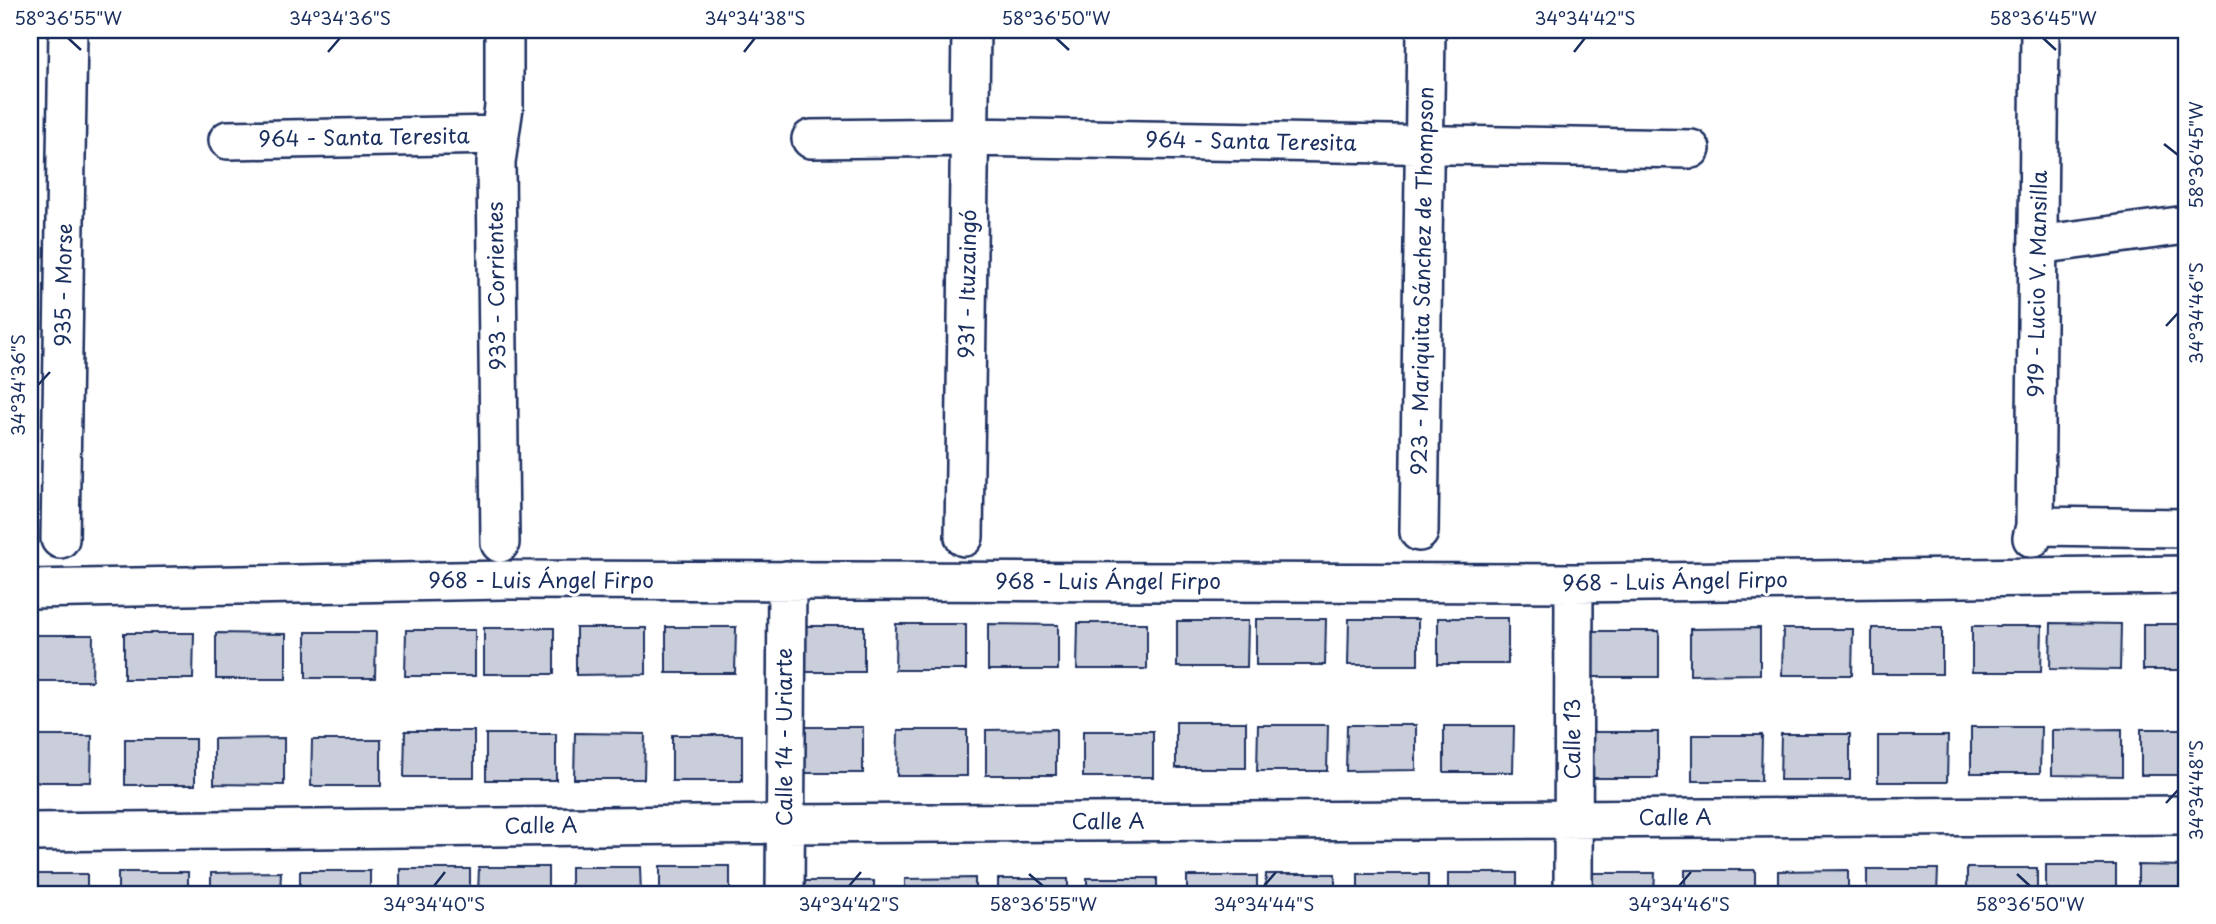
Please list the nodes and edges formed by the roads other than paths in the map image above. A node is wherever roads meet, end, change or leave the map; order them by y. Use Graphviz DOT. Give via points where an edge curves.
graph roads {
  1 [pos="68,30"];
  2 [pos="504,30"];
  3 [pos="971,30"];
  4 [pos="1426,30"];
  5 [pos="2040,30"];
  6 [pos="500,135"];
  7 [pos="970,137"];
  8 [pos="811,139"];
  9 [pos="228,140"];
  10 [pos="1426,145"];
  11 [pos="1691,149"];
  12 [pos="2186,225"];
  13 [pos="2038,245"];
  14 [pos="2186,528"];
  15 [pos="1419,532"];
  16 [pos="964,537"];
  17 [pos="60,539"];
  18 [pos="500,543"];
  19 [pos="2186,575"];
  20 [pos="787,580"];
  21 [pos="1574,583"];
  22 [pos="30,589"];
  23 [pos="2186,815"];
  24 [pos="1573,819"];
  25 [pos="785,824"];
  26 [pos="30,832"];
  27 [pos="785,894"];
  28 [pos="1573,894"];
  1 -- 17 [label="street, 935 - Morse"];
  2 -- 6 [label="street, 933 - Corrientes"];
  3 -- 7 [label="street, 931 - Ituzaingó"];
  4 -- 10 [label="street, 923 - Mariquita Sánchez de Thompson"];
  5 -- 13 [label="street, 919 - Lucio V. Mansilla"];
  6 -- 9 [label="street, 964 - Santa Teresita"];
  6 -- 18 [label="street, 933 - Corrientes" via="495,162"];
  7 -- 8 [label="street, 964 - Santa Teresita"];
  7 -- 10 [label="street, 964 - Santa Teresita"];
  7 -- 16 [label="street, 931 - Ituzaingó"];
  10 -- 11 [label="street, 964 - Santa Teresita"];
  10 -- 15 [label="street, 923 - Mariquita Sánchez de Thompson"];
  12 -- 13 [label="street"];
  13 -- 14 [label="street, 919 - Lucio V. Mansilla" via="2034,532"];
  19 -- 21 [label="street, 968 - Luis Ángel Firpo"];
  20 -- 21 [label="street, 968 - Luis Ángel Firpo"];
  20 -- 22 [label="street, 968 - Luis Ángel Firpo"];
  20 -- 25 [label="street, Calle 14 - Uriarte"];
  21 -- 24 [label="street, Calle 13"];
  23 -- 24 [label="street, Calle A"];
  24 -- 25 [label="street, Calle A"];
  24 -- 28 [label="street, Calle 13"];
  25 -- 26 [label="street, Calle A"];
  25 -- 27 [label="street, Calle 14 - Uriarte"];
}
